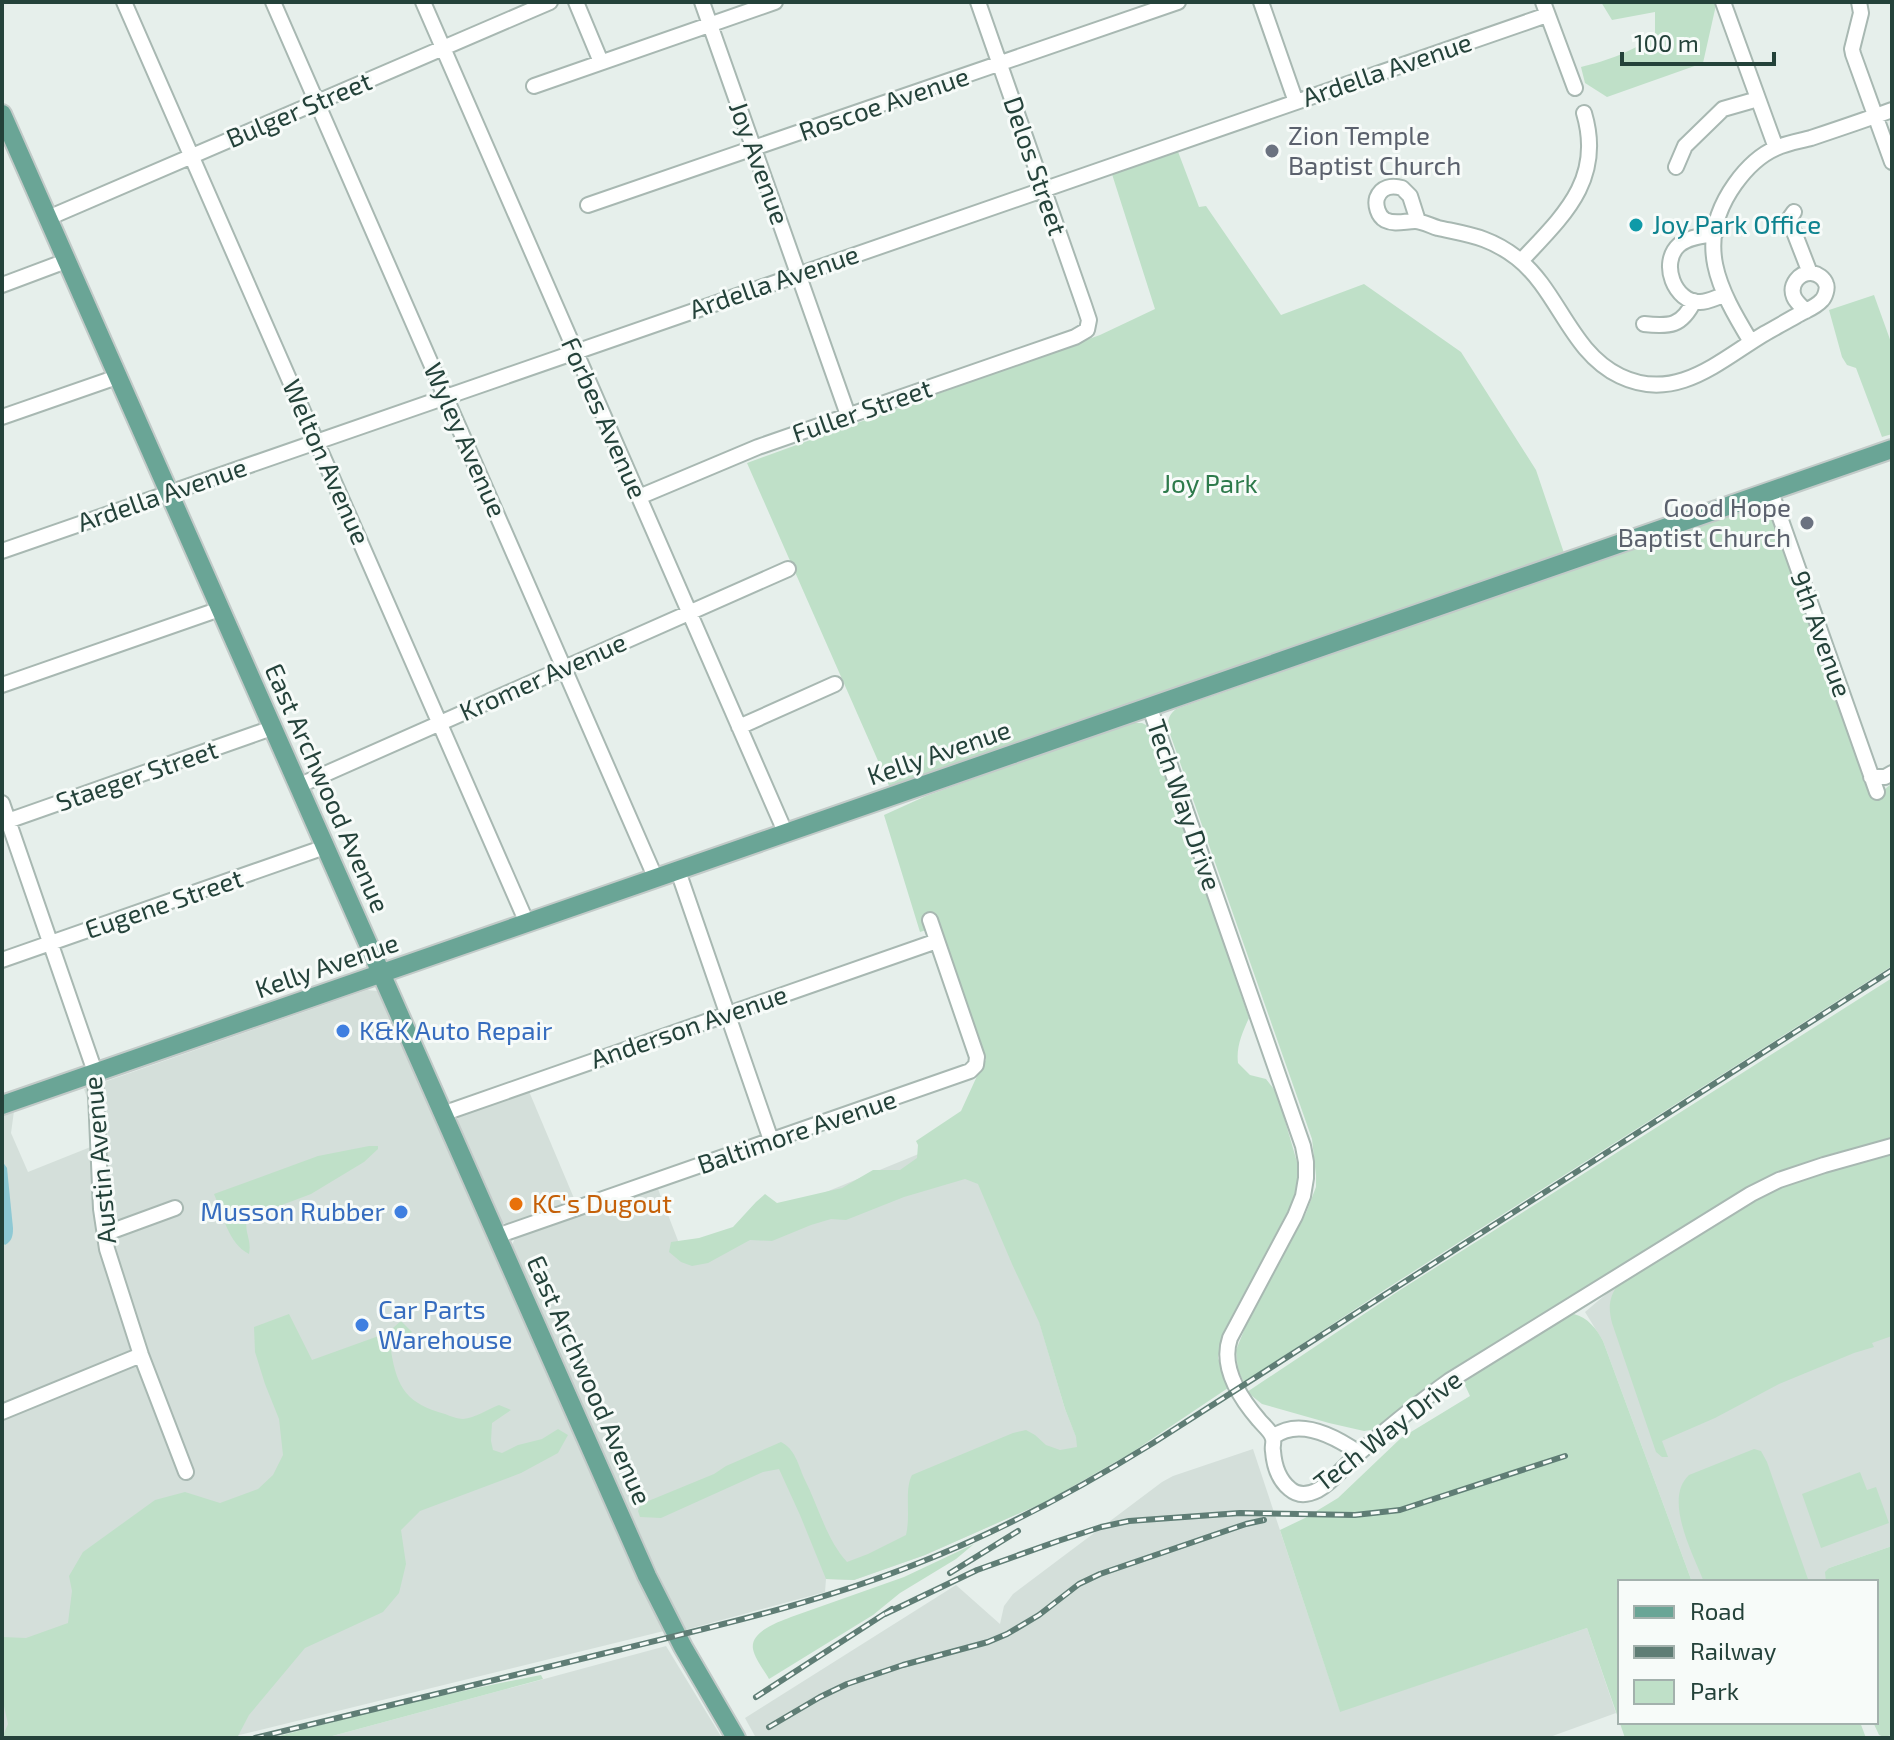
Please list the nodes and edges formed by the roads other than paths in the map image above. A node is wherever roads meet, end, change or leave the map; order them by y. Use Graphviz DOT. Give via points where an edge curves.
graph roads {
  1 [pos="124,2"];
  2 [pos="273,2"];
  3 [pos="423,2"];
  4 [pos="550,2"];
  5 [pos="576,2"];
  6 [pos="702,2"];
  7 [pos="775,2"];
  8 [pos="978,2"];
  9 [pos="1178,2"];
  10 [pos="1261,2"];
  11 [pos="1723,2"];
  12 [pos="1859,2"];
  13 [pos="1545,8"];
  14 [pos="710,25"];
  15 [pos="443,48"];
  16 [pos="601,62"];
  17 [pos="1000,64"];
  18 [pos="534,86"];
  19 [pos="1575,88"];
  20 [pos="1758,99"];
  21 [pos="317,102"];
  22 [pos="1296,102"];
  23 [pos="1892,110"];
  24 [pos="1584,113"];
  25 [pos="2,114"];
  26 [pos="1875,116"];
  27 [pos="754,148"];
  28 [pos="1776,148"];
  29 [pos="191,155"];
  30 [pos="1892,162"];
  31 [pos="1676,167"];
  32 [pos="1043,189"];
  33 [pos="588,205"];
  34 [pos="1794,212"];
  35 [pos="48,218"];
  36 [pos="1418,221"];
  37 [pos="1715,234"];
  38 [pos="66,261"];
  39 [pos="1521,261"];
  40 [pos="1810,273"];
  41 [pos="799,274"];
  42 [pos="2,285"];
  43 [pos="1724,295"];
  44 [pos="1694,301"];
  45 [pos="1806,311"];
  46 [pos="1644,324"];
  47 [pos="1087,330"];
  48 [pos="1751,342"];
  49 [pos="575,351"];
  50 [pos="117,377"];
  51 [pos="445,396"];
  52 [pos="848,415"];
  53 [pos="2,417"];
  54 [pos="316,441"];
  55 [pos="1892,449"];
  56 [pos="1771,492"];
  57 [pos="168,493"];
  58 [pos="639,497"];
  59 [pos="2,551"];
  60 [pos="788,569"];
  61 [pos="220,609"];
  62 [pos="689,613"];
  63 [pos="564,668"];
  64 [pos="835,684"];
  65 [pos="2,685"];
  66 [pos="1150,708"];
  67 [pos="440,723"];
  68 [pos="739,727"];
  69 [pos="272,728"];
  70 [pos="1892,773"];
  71 [pos="1871,777"];
  72 [pos="298,786"];
  73 [pos="1877,792"];
  74 [pos="2,803"];
  75 [pos="5,822"];
  76 [pos="786,834"];
  77 [pos="325,847"];
  78 [pos="678,871"];
  79 [pos="656,879"];
  80 [pos="930,920"];
  81 [pos="527,923"];
  82 [pos="937,941"];
  83 [pos="51,943"];
  84 [pos="2,960"];
  85 [pos="381,974"];
  86 [pos="729,1014"];
  87 [pos="95,1072"];
  88 [pos="2,1105"];
  89 [pos="442,1114"];
  90 [pos="771,1140"];
  91 [pos="1892,1146"];
  92 [pos="175,1208"];
  93 [pos="104,1234"];
  94 [pos="497,1236"];
  95 [pos="141,1355"];
  96 [pos="2,1412"];
  97 [pos="1273,1437"];
  98 [pos="1359,1453"];
  99 [pos="186,1472"];
  100 [pos="736,1738"];
  1 -- 29 [label="street, Welton Avenue"];
  2 -- 21 [label="street, Wyley Avenue"];
  3 -- 15 [label="street, Forbes Avenue"];
  4 -- 15 [label="street, Bulger Street"];
  5 -- 16 [label="street"];
  6 -- 14 [label="street, Joy Avenue"];
  7 -- 14 [label="street"];
  8 -- 17 [label="street, Delos Street"];
  9 -- 17 [label="street, Roscoe Avenue"];
  10 -- 22 [label="street"];
  11 -- 20 [label="street"];
  12 -- 26 [label="street" via="1852,49"];
  13 -- 19 [label="street"];
  13 -- 22 [label="street, Ardella Avenue"];
  14 -- 16 [label="street"];
  14 -- 27 [label="street, Joy Avenue"];
  15 -- 21 [label="street, Bulger Street"];
  15 -- 49 [label="street, Forbes Avenue"];
  16 -- 18 [label="street"];
  17 -- 27 [label="street, Roscoe Avenue"];
  17 -- 32 [label="street, Delos Street"];
  20 -- 28 [label="street"];
  20 -- 31 [label="street" via="1723,109 1685,146"];
  21 -- 29 [label="street, Bulger Street"];
  21 -- 51 [label="street, Wyley Avenue"];
  22 -- 32 [label="street, Ardella Avenue"];
  23 -- 26 [label="street"];
  24 -- 39 [label="street" via="1590,144 1580,190"];
  25 -- 35 [label="main road, East Archwood Avenue"];
  26 -- 28 [label="street"];
  26 -- 30 [label="street"];
  27 -- 33 [label="street, Roscoe Avenue"];
  27 -- 41 [label="street, Joy Avenue"];
  28 -- 37 [label="street" via="1738,180 1722,207"];
  29 -- 35 [label="street, Bulger Street"];
  29 -- 54 [label="street, Welton Avenue"];
  32 -- 41 [label="street, Ardella Avenue"];
  32 -- 47 [label="street, Delos Street" via="1089,320"];
  34 -- 40 [label="street" via="1789,219"];
  35 -- 38 [label="main road, East Archwood Avenue"];
  36 -- 39 [label="street" via="1482,238"];
  37 -- 43 [label="street" via="1715,268"];
  37 -- 44 [label="street" via="1685,241 1671,257 1674,283 1683,297"];
  38 -- 42 [label="street"];
  38 -- 50 [label="main road, East Archwood Avenue"];
  39 -- 48 [label="street" via="1589,353 1633,381 1667,384 1690,379"];
  40 -- 45 [label="street" via="1796,279 1793,287 1796,301"];
  40 -- 45 [label="street" via="1827,287 1824,299"];
  41 -- 49 [label="street, Ardella Avenue"];
  41 -- 52 [label="street, Joy Avenue"];
  43 -- 44 [label="street"];
  43 -- 48 [label="street"];
  44 -- 46 [label="street" via="1672,325"];
  45 -- 48 [label="street"];
  47 -- 52 [label="street, Fuller Street"];
  49 -- 51 [label="street, Ardella Avenue"];
  49 -- 58 [label="street, Forbes Avenue"];
  50 -- 53 [label="street"];
  50 -- 57 [label="main road, East Archwood Avenue"];
  51 -- 54 [label="street, Ardella Avenue"];
  51 -- 63 [label="street, Wyley Avenue"];
  52 -- 58 [label="street, Fuller Street"];
  54 -- 57 [label="street, Ardella Avenue"];
  54 -- 67 [label="street, Welton Avenue"];
  55 -- 56 [label="main road, Kelly Avenue"];
  56 -- 66 [label="main road, Kelly Avenue"];
  56 -- 71 [label="street, 9th Avenue"];
  57 -- 59 [label="street, Ardella Avenue"];
  57 -- 61 [label="main road, East Archwood Avenue"];
  58 -- 62 [label="street, Forbes Avenue"];
  60 -- 62 [label="street, Kromer Avenue"];
  61 -- 65 [label="street"];
  61 -- 69 [label="main road, East Archwood Avenue"];
  62 -- 63 [label="street, Kromer Avenue"];
  62 -- 68 [label="street, Forbes Avenue"];
  63 -- 67 [label="street, Kromer Avenue"];
  63 -- 79 [label="street, Wyley Avenue"];
  64 -- 68 [label="street"];
  66 -- 76 [label="main road, Kelly Avenue"];
  66 -- 97 [label="street, Tech Way Drive" via="1306,1162 1299,1206 1226,1347 1228,1369 1238,1389"];
  67 -- 72 [label="street, Kromer Avenue"];
  67 -- 81 [label="street, Welton Avenue"];
  68 -- 76 [label="street, Forbes Avenue"];
  69 -- 72 [label="main road, East Archwood Avenue"];
  69 -- 75 [label="street, Staeger Street"];
  70 -- 71 [label="street"];
  71 -- 73 [label="street, 9th Avenue"];
  72 -- 77 [label="main road, East Archwood Avenue"];
  74 -- 75 [label="street, Austin Avenue"];
  75 -- 83 [label="street, Austin Avenue"];
  76 -- 78 [label="main road, Kelly Avenue"];
  77 -- 83 [label="street, Eugene Street"];
  77 -- 85 [label="main road, East Archwood Avenue"];
  78 -- 79 [label="main road, Kelly Avenue"];
  78 -- 86 [label="street"];
  79 -- 81 [label="main road, Kelly Avenue"];
  80 -- 82 [label="street"];
  81 -- 85 [label="main road, Kelly Avenue"];
  82 -- 86 [label="street, Anderson Avenue"];
  82 -- 90 [label="street, Baltimore Avenue" via="976,1065"];
  83 -- 84 [label="street, Eugene Street"];
  83 -- 87 [label="street, Austin Avenue"];
  85 -- 87 [label="main road, Kelly Avenue"];
  85 -- 89 [label="main road, East Archwood Avenue"];
  86 -- 89 [label="street, Anderson Avenue"];
  86 -- 90 [label="street"];
  87 -- 88 [label="main road, Kelly Avenue"];
  87 -- 93 [label="street, Austin Avenue"];
  89 -- 94 [label="main road, East Archwood Avenue"];
  90 -- 94 [label="street, Baltimore Avenue"];
  91 -- 98 [label="street, Tech Way Drive" via="1779,1180 1730,1206 1449,1381"];
  92 -- 93 [label="street"];
  93 -- 95 [label="street, Austin Avenue"];
  94 -- 100 [label="main road, East Archwood Avenue" via="647,1576"];
  95 -- 96 [label="street"];
  95 -- 99 [label="street, Austin Avenue"];
  97 -- 98 [label="street" via="1303,1427"];
  97 -- 98 [label="street, Tech Way Drive" via="1279,1475 1289,1489 1302,1495 1317,1490"];
}
